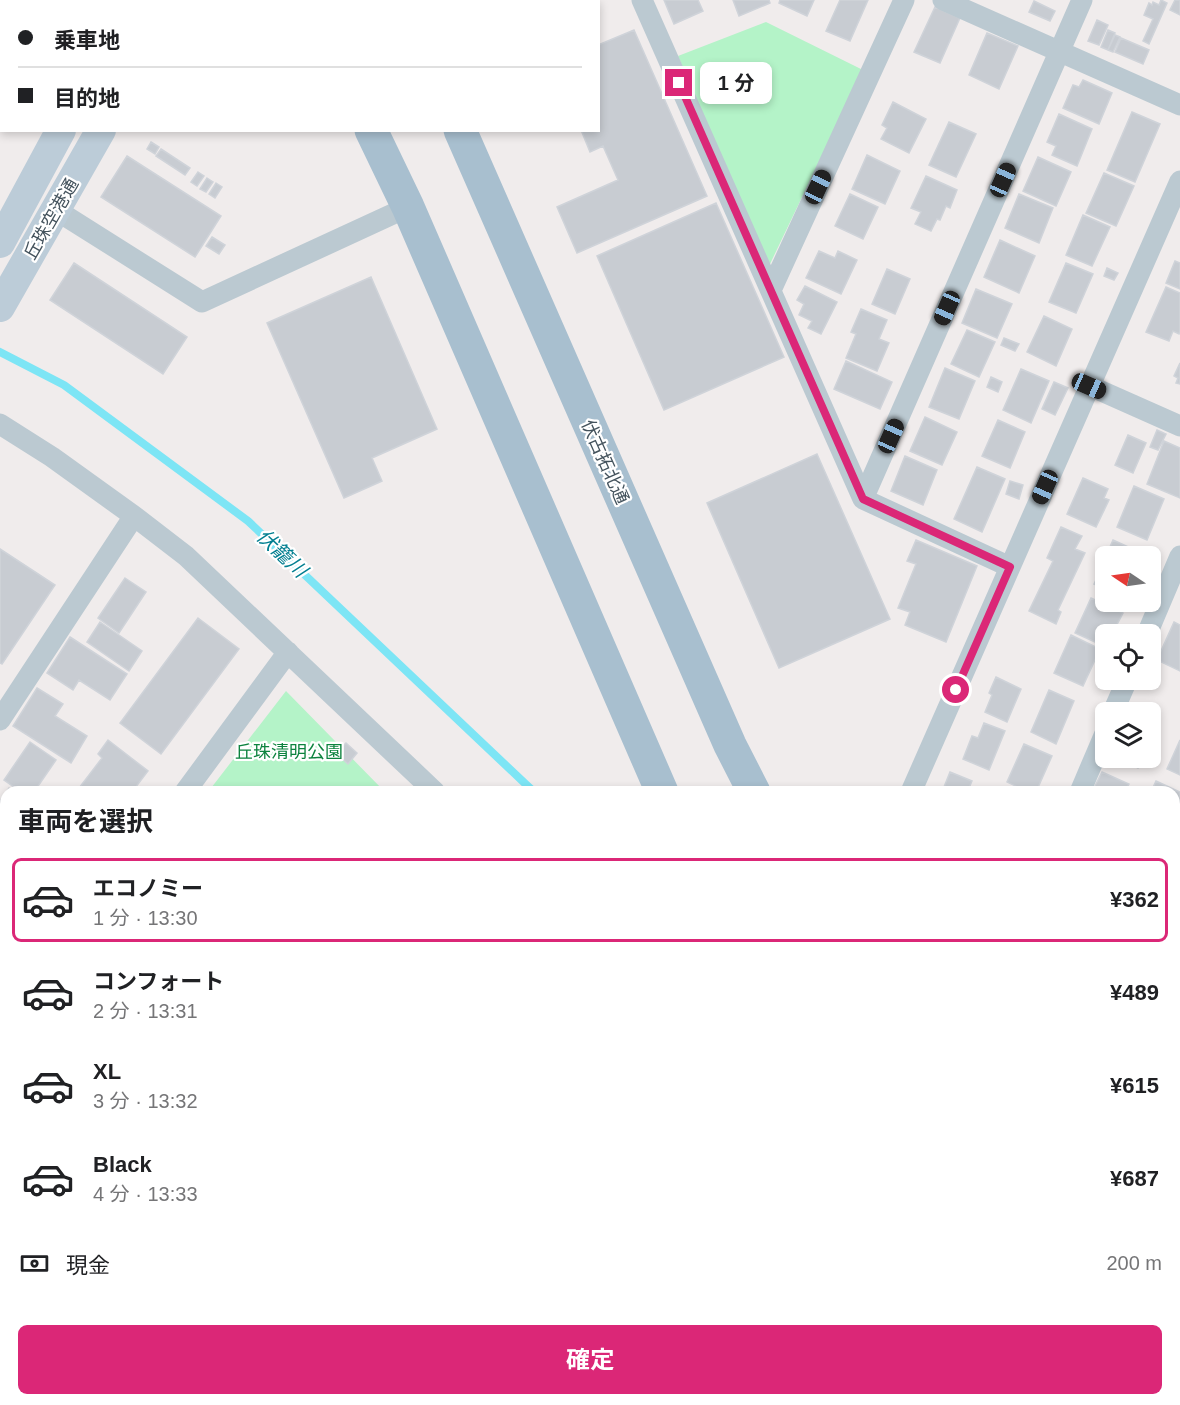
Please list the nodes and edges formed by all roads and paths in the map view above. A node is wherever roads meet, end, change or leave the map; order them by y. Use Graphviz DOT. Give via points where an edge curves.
graph roads {
  1 [pos="642,0"];
  2 [pos="904,0"];
  3 [pos="943,0"];
  4 [pos="1082,0"];
  5 [pos="1059,52"];
  6 [pos="1180,105"];
  7 [pos="60,132"];
  8 [pos="100,132"];
  9 [pos="372,132"];
  10 [pos="460,132"];
  11 [pos="1180,182"];
  12 [pos="408,207"];
  13 [pos="56,210"];
  14 [pos="0,243"];
  15 [pos="771,290"];
  16 [pos="6,296"];
  17 [pos="1089,386"];
  18 [pos="0,424"];
  19 [pos="1180,426"];
  20 [pos="863,499"];
  21 [pos="135,516"];
  22 [pos="1180,556"];
  23 [pos="1010,567"];
  24 [pos="1151,624"];
  25 [pos="288,652"];
  26 [pos="0,720"];
  27 [pos="1095,757"];
  28 [pos="189,786"];
  29 [pos="429,786"];
  30 [pos="659,786"];
  31 [pos="751,786"];
  32 [pos="914,786"];
  33 [pos="1083,786"];
  1 -- 15 [label="street"];
  2 -- 15 [label="street"];
  3 -- 5 [label="street"];
  4 -- 5 [label="street"];
  5 -- 6 [label="street"];
  5 -- 20 [label="street"];
  7 -- 14 [label="main road, 丘珠空港通"];
  8 -- 13 [label="main road, 丘珠空港通"];
  9 -- 12 [label="main road"];
  10 -- 31 [label="main road, 伏古拓北通"];
  11 -- 17 [label="street"];
  12 -- 13 [label="street" via="202,302"];
  12 -- 30 [label="main road"];
  13 -- 16 [label="main road, 丘珠空港通"];
  15 -- 20 [label="street"];
  17 -- 19 [label="street"];
  17 -- 23 [label="street"];
  18 -- 21 [label="street"];
  20 -- 23 [label="street"];
  21 -- 25 [label="street" via="186,556"];
  21 -- 26 [label="street"];
  22 -- 24 [label="street"];
  23 -- 32 [label="street"];
  25 -- 28 [label="street"];
  25 -- 29 [label="street"];
  27 -- 33 [label="street"];
}
